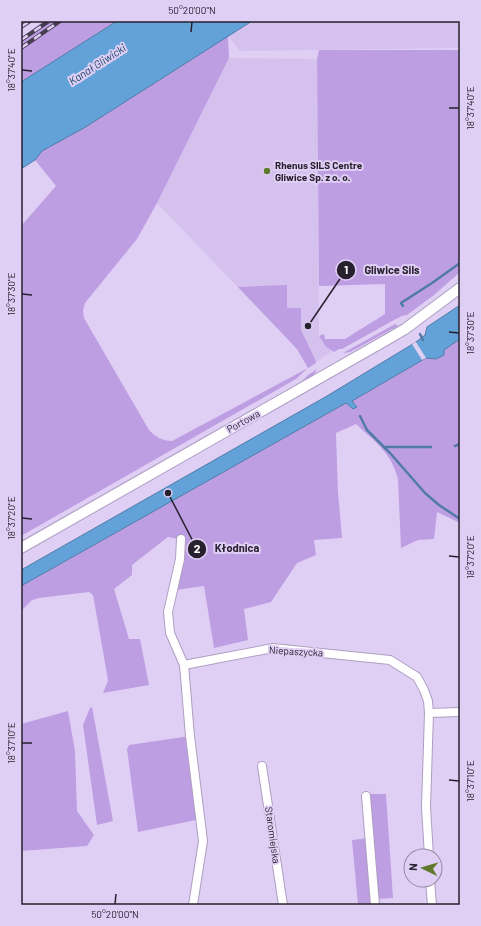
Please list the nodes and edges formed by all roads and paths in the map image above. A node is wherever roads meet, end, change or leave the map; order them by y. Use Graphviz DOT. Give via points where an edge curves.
graph roads {
  1 [pos="460,288"];
  2 [pos="181,539"];
  3 [pos="21,548"];
  4 [pos="184,665"];
  5 [pos="460,712"];
  6 [pos="429,713"];
  7 [pos="262,766"];
  8 [pos="366,796"];
  9 [pos="429,848"];
  10 [pos="431,888"];
  11 [pos="193,905"];
  12 [pos="282,905"];
  13 [pos="375,905"];
  14 [pos="432,905"];
  1 -- 3 [label="street, Portowa" via="405,329"];
  2 -- 4 [label="street" via="180,559 168,612 170,633"];
  4 -- 6 [label="street, Niepaszycka" via="273,648 390,660 417,677 428,701"];
  4 -- 11 [label="street" via="203,841"];
  5 -- 6 [label="street"];
  6 -- 9 [label="street, Niepaszycka" via="426,807"];
  7 -- 12 [label="street, Staromiejska"];
  8 -- 13 [label="street"];
  10 -- 14 [label="street"];
}
